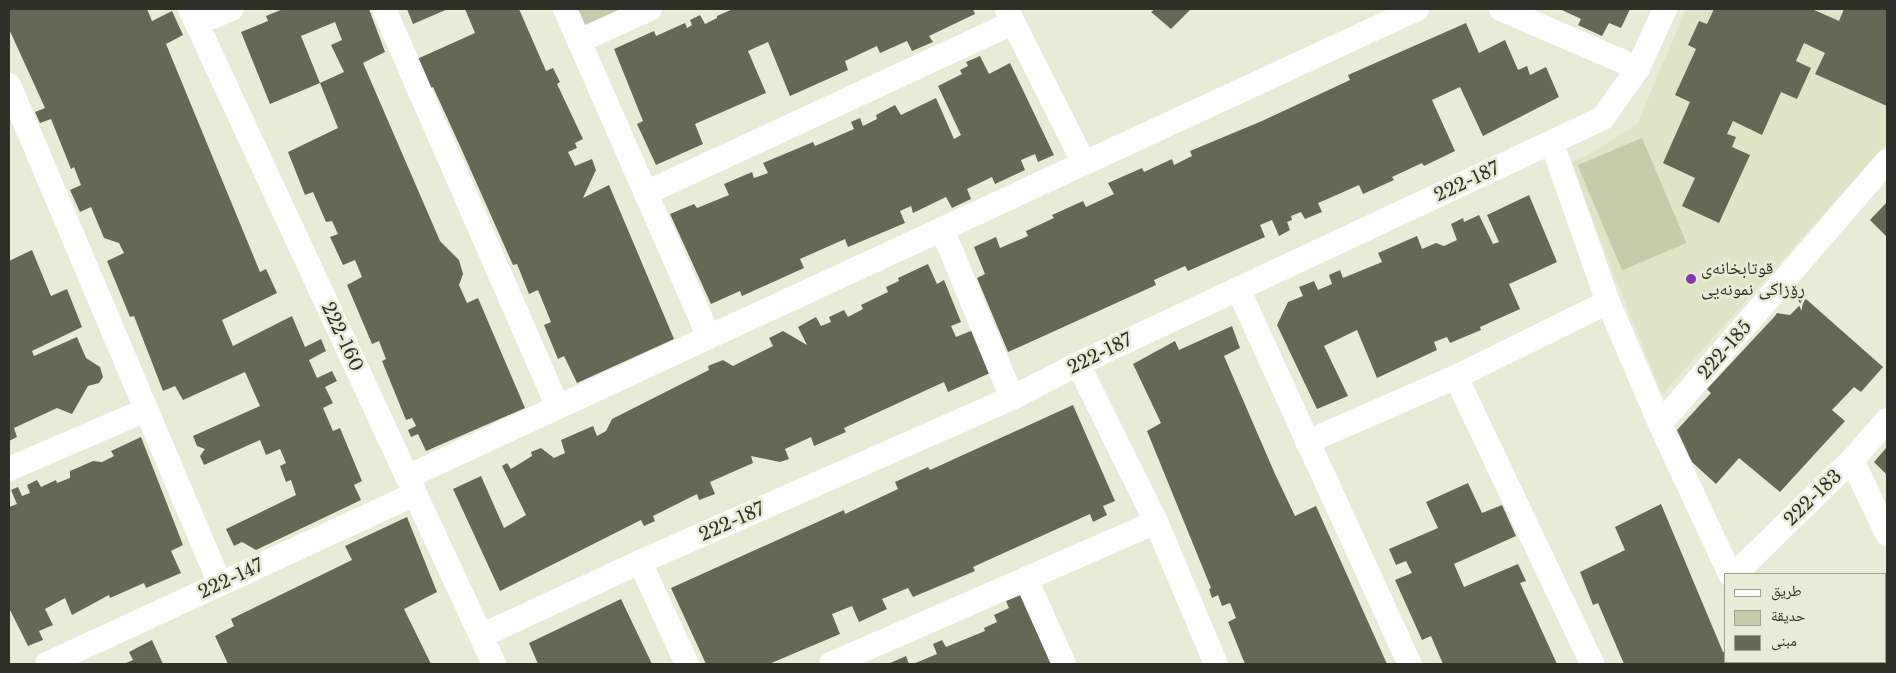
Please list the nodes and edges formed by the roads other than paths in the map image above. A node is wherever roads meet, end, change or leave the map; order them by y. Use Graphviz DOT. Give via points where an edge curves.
graph roads {
  1 [pos="231,9"];
  2 [pos="384,9"];
  3 [pos="565,9"];
  4 [pos="650,9"];
  5 [pos="1417,9"];
  6 [pos="1501,9"];
  7 [pos="1665,9"];
  8 [pos="194,16"];
  9 [pos="1010,16"];
  10 [pos="579,41"];
  11 [pos="1638,68"];
  12 [pos="9,85"];
  13 [pos="1552,143"];
  14 [pos="1887,161"];
  15 [pos="1084,163"];
  16 [pos="646,193"];
  17 [pos="942,229"];
  18 [pos="1238,289"];
  19 [pos="1608,302"];
  20 [pos="709,337"];
  21 [pos="1078,364"];
  22 [pos="1456,377"];
  23 [pos="1012,398"];
  24 [pos="558,407"];
  25 [pos="146,410"];
  26 [pos="1887,420"];
  27 [pos="1660,424"];
  28 [pos="1307,442"];
  29 [pos="1852,460"];
  30 [pos="9,470"];
  31 [pos="411,486"];
  32 [pos="1156,522"];
  33 [pos="1887,534"];
  34 [pos="640,562"];
  35 [pos="1730,573"];
  36 [pos="1736,573"];
  37 [pos="1026,579"];
  38 [pos="220,584"];
  39 [pos="481,636"];
  40 [pos="47,664"];
  41 [pos="494,664"];
  42 [pos="687,664"];
  43 [pos="831,664"];
  44 [pos="1064,664"];
  45 [pos="1216,664"];
  46 [pos="1410,664"];
  47 [pos="1592,664"];
  1 -- 8 [label="street"];
  2 -- 24 [label="street"];
  3 -- 10 [label="street"];
  4 -- 10 [label="street"];
  5 -- 15 [label="street, 222-147"];
  6 -- 11 [label="street"];
  7 -- 11 [label="street, 222-187"];
  8 -- 31 [label="street, 222-160"];
  9 -- 15 [label="street"];
  9 -- 16 [label="street"];
  10 -- 16 [label="street"];
  11 -- 13 [label="street, 222-187" via="1603,118"];
  12 -- 25 [label="street"];
  13 -- 18 [label="street, 222-187"];
  13 -- 19 [label="street"];
  14 -- 27 [label="street, 222-185"];
  15 -- 17 [label="street, 222-147"];
  16 -- 20 [label="street"];
  17 -- 20 [label="street, 222-147"];
  17 -- 23 [label="street"];
  18 -- 21 [label="street, 222-187"];
  18 -- 28 [label="street"];
  19 -- 22 [label="street"];
  19 -- 27 [label="street"];
  20 -- 24 [label="street, 222-147"];
  21 -- 23 [label="street, 222-187"];
  21 -- 32 [label="street"];
  22 -- 28 [label="street"];
  22 -- 47 [label="street"];
  23 -- 34 [label="street, 222-187"];
  24 -- 31 [label="street, 222-147"];
  25 -- 30 [label="street"];
  25 -- 38 [label="street"];
  26 -- 29 [label="street, 222-183"];
  27 -- 35 [label="street"];
  28 -- 46 [label="street"];
  29 -- 33 [label="street"];
  29 -- 36 [label="street, 222-183"];
  31 -- 38 [label="street, 222-147"];
  31 -- 39 [label="street, 222-160"];
  32 -- 37 [label="street"];
  32 -- 45 [label="street"];
  34 -- 39 [label="street, 222-187"];
  34 -- 42 [label="street"];
  37 -- 43 [label="street"];
  37 -- 44 [label="street"];
  38 -- 40 [label="street, 222-147"];
  39 -- 41 [label="street, 222-160"];
}
